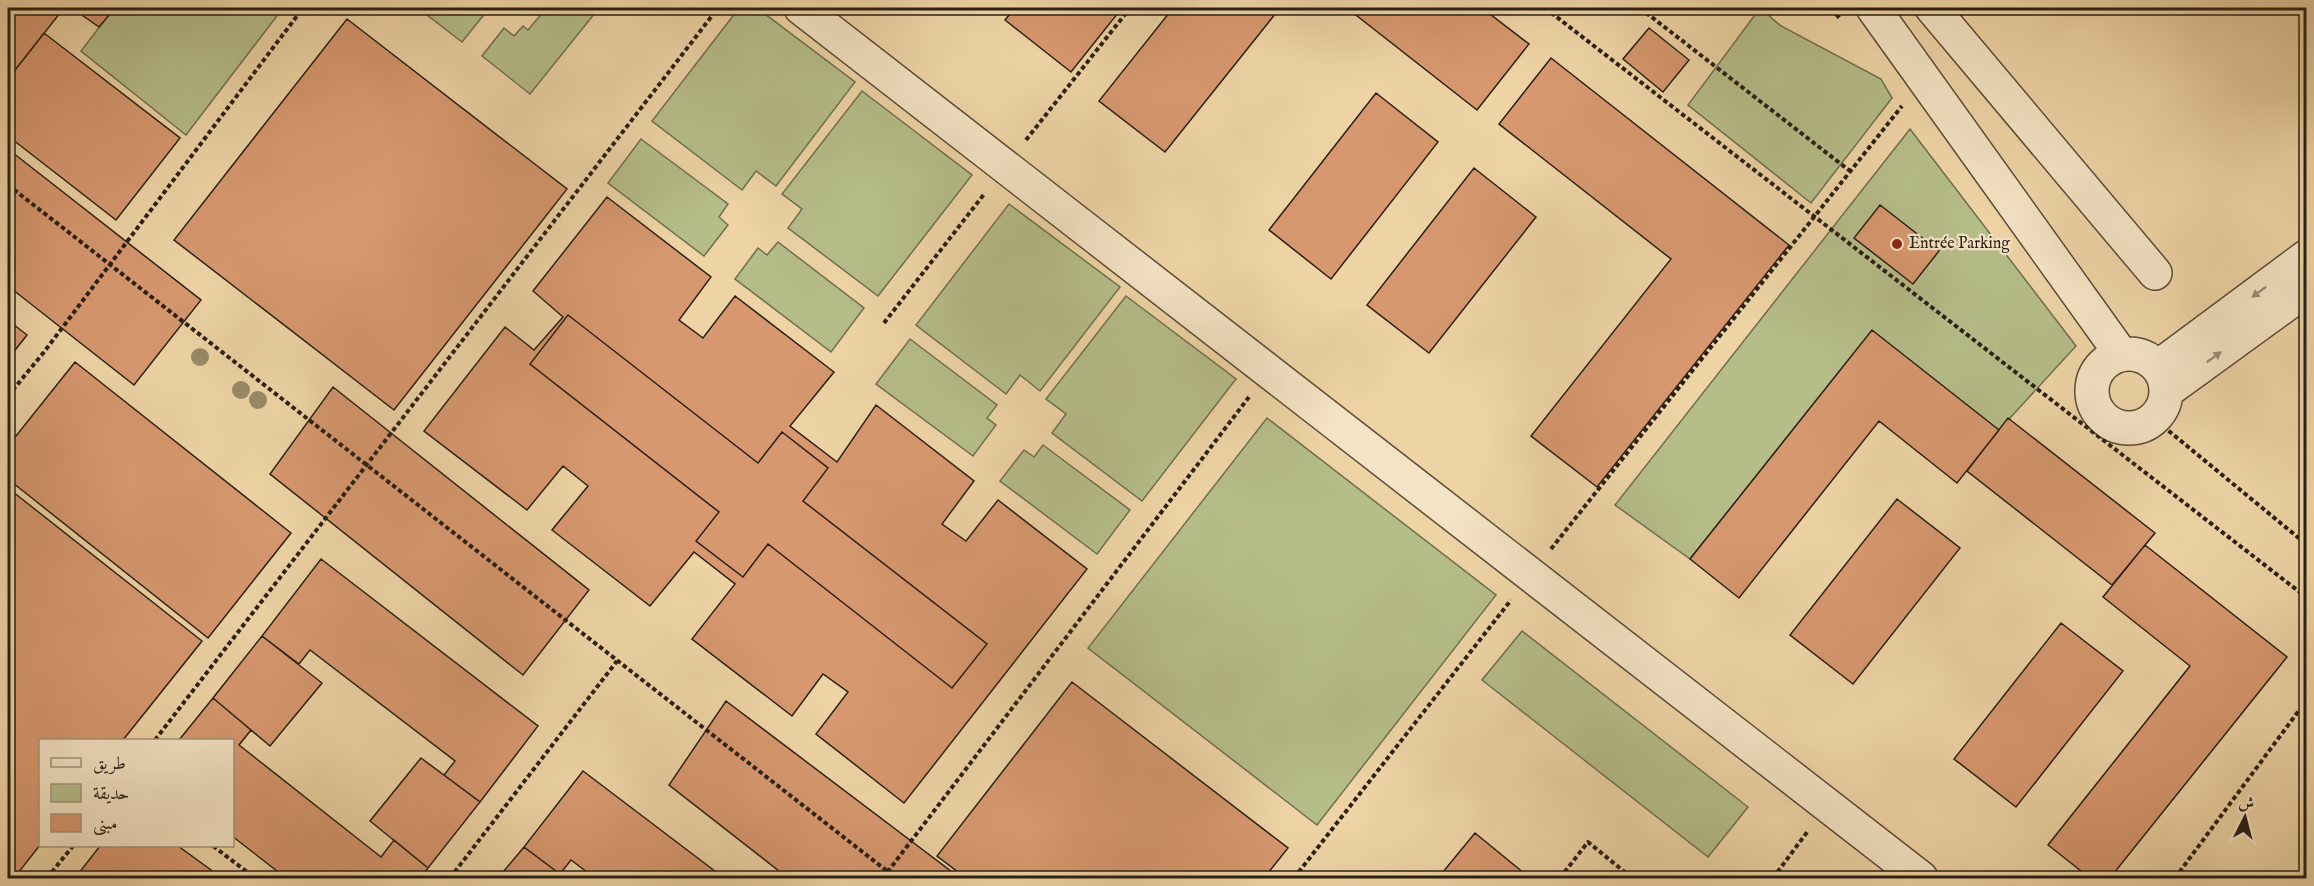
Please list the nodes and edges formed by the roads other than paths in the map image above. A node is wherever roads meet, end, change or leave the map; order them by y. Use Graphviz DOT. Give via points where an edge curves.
graph roads {
  1 [pos="801,8"];
  2 [pos="1873,8"];
  3 [pos="1932,8"];
  4 [pos="2307,257"];
  5 [pos="2155,273"];
  6 [pos="2307,290"];
  7 [pos="2121,354"];
  8 [pos="2162,379"];
  9 [pos="1922,879"];
  1 -- 9 [label="street"];
  2 -- 7 [label="street"];
  3 -- 5 [label="street"];
  4 -- 8 [label="street, one-way"];
  8 -- 6 [label="street, one-way"];
  7 -- 8 [label="street" via="2141,355"];
  7 -- 8 [label="street" via="2110,358 2094,376 2092,400 2105,420 2127,429 2150,422 2162,409"];
}
